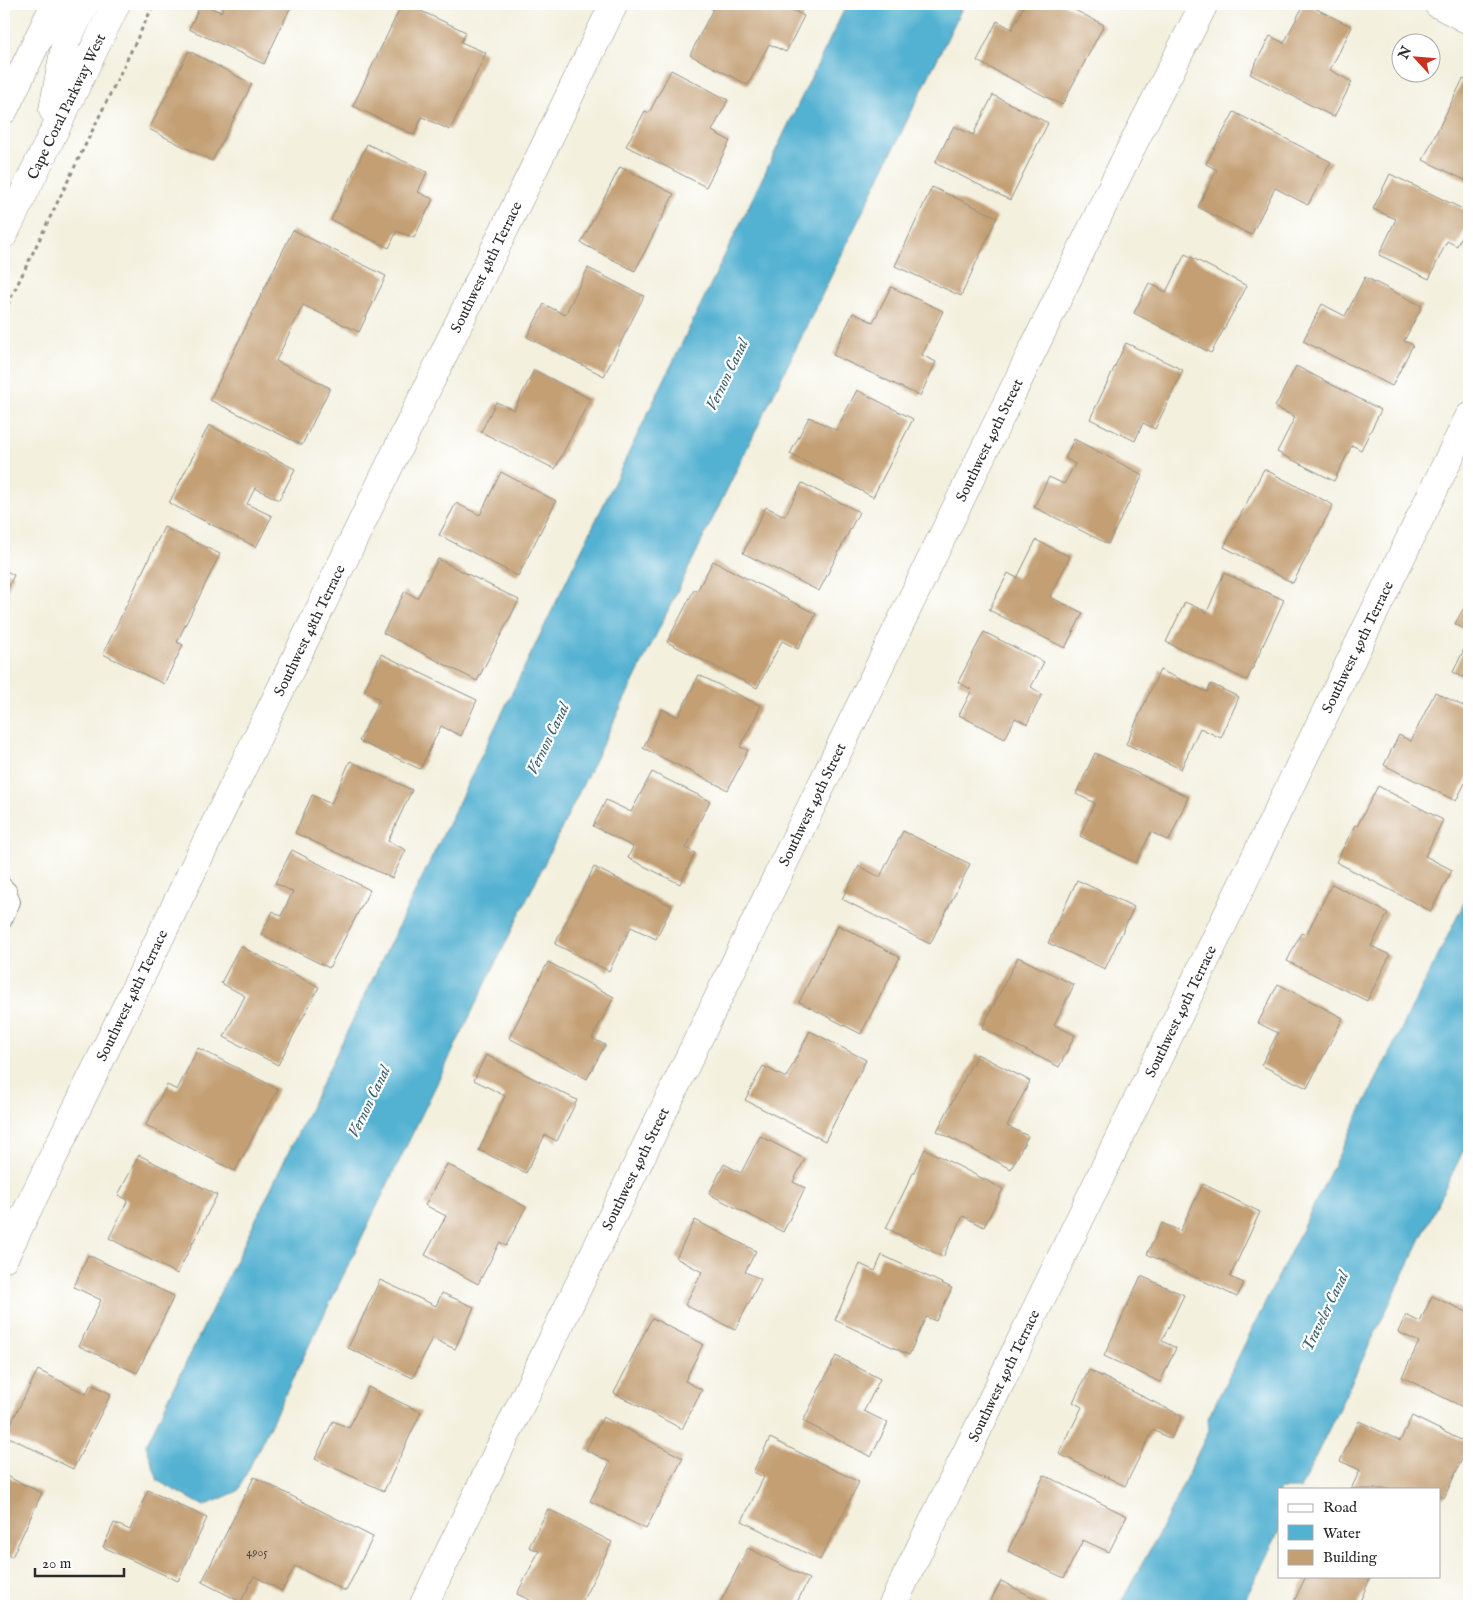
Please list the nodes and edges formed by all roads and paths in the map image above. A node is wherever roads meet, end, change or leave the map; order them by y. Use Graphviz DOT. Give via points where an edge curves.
graph roads {
  1 [pos="10,4"];
  2 [pos="55,4"];
  3 [pos="85,4"];
  4 [pos="116,4"];
  5 [pos="154,4"];
  6 [pos="614,4"];
  7 [pos="1204,4"];
  8 [pos="1438,4"];
  9 [pos="4,17"];
  10 [pos="1469,20"];
  11 [pos="4,110"];
  12 [pos="46,148"];
  13 [pos="4,234"];
  14 [pos="4,312"];
  15 [pos="1469,417"];
  16 [pos="4,884"];
  17 [pos="4,922"];
  18 [pos="11,1224"];
  19 [pos="4,1258"];
  20 [pos="423,1606"];
  21 [pos="892,1606"];
  1 -- 9 [label="path"];
  2 -- 11 [label="street"];
  3 -- 12 [label="street" via="66,41"];
  4 -- 12 [label="street, Cape Coral Parkway West"];
  5 -- 14 [label="path"];
  6 -- 18 [label="street, Southwest 48th Terrace"];
  7 -- 20 [label="street, Southwest 49th Street"];
  8 -- 10 [label="street"];
  12 -- 13 [label="street, Cape Coral Parkway West"];
  15 -- 21 [label="street, Southwest 49th Terrace"];
  16 -- 17 [label="lane" via="13,902"];
  18 -- 19 [label="street, Southwest 48th Terrace"];
}
